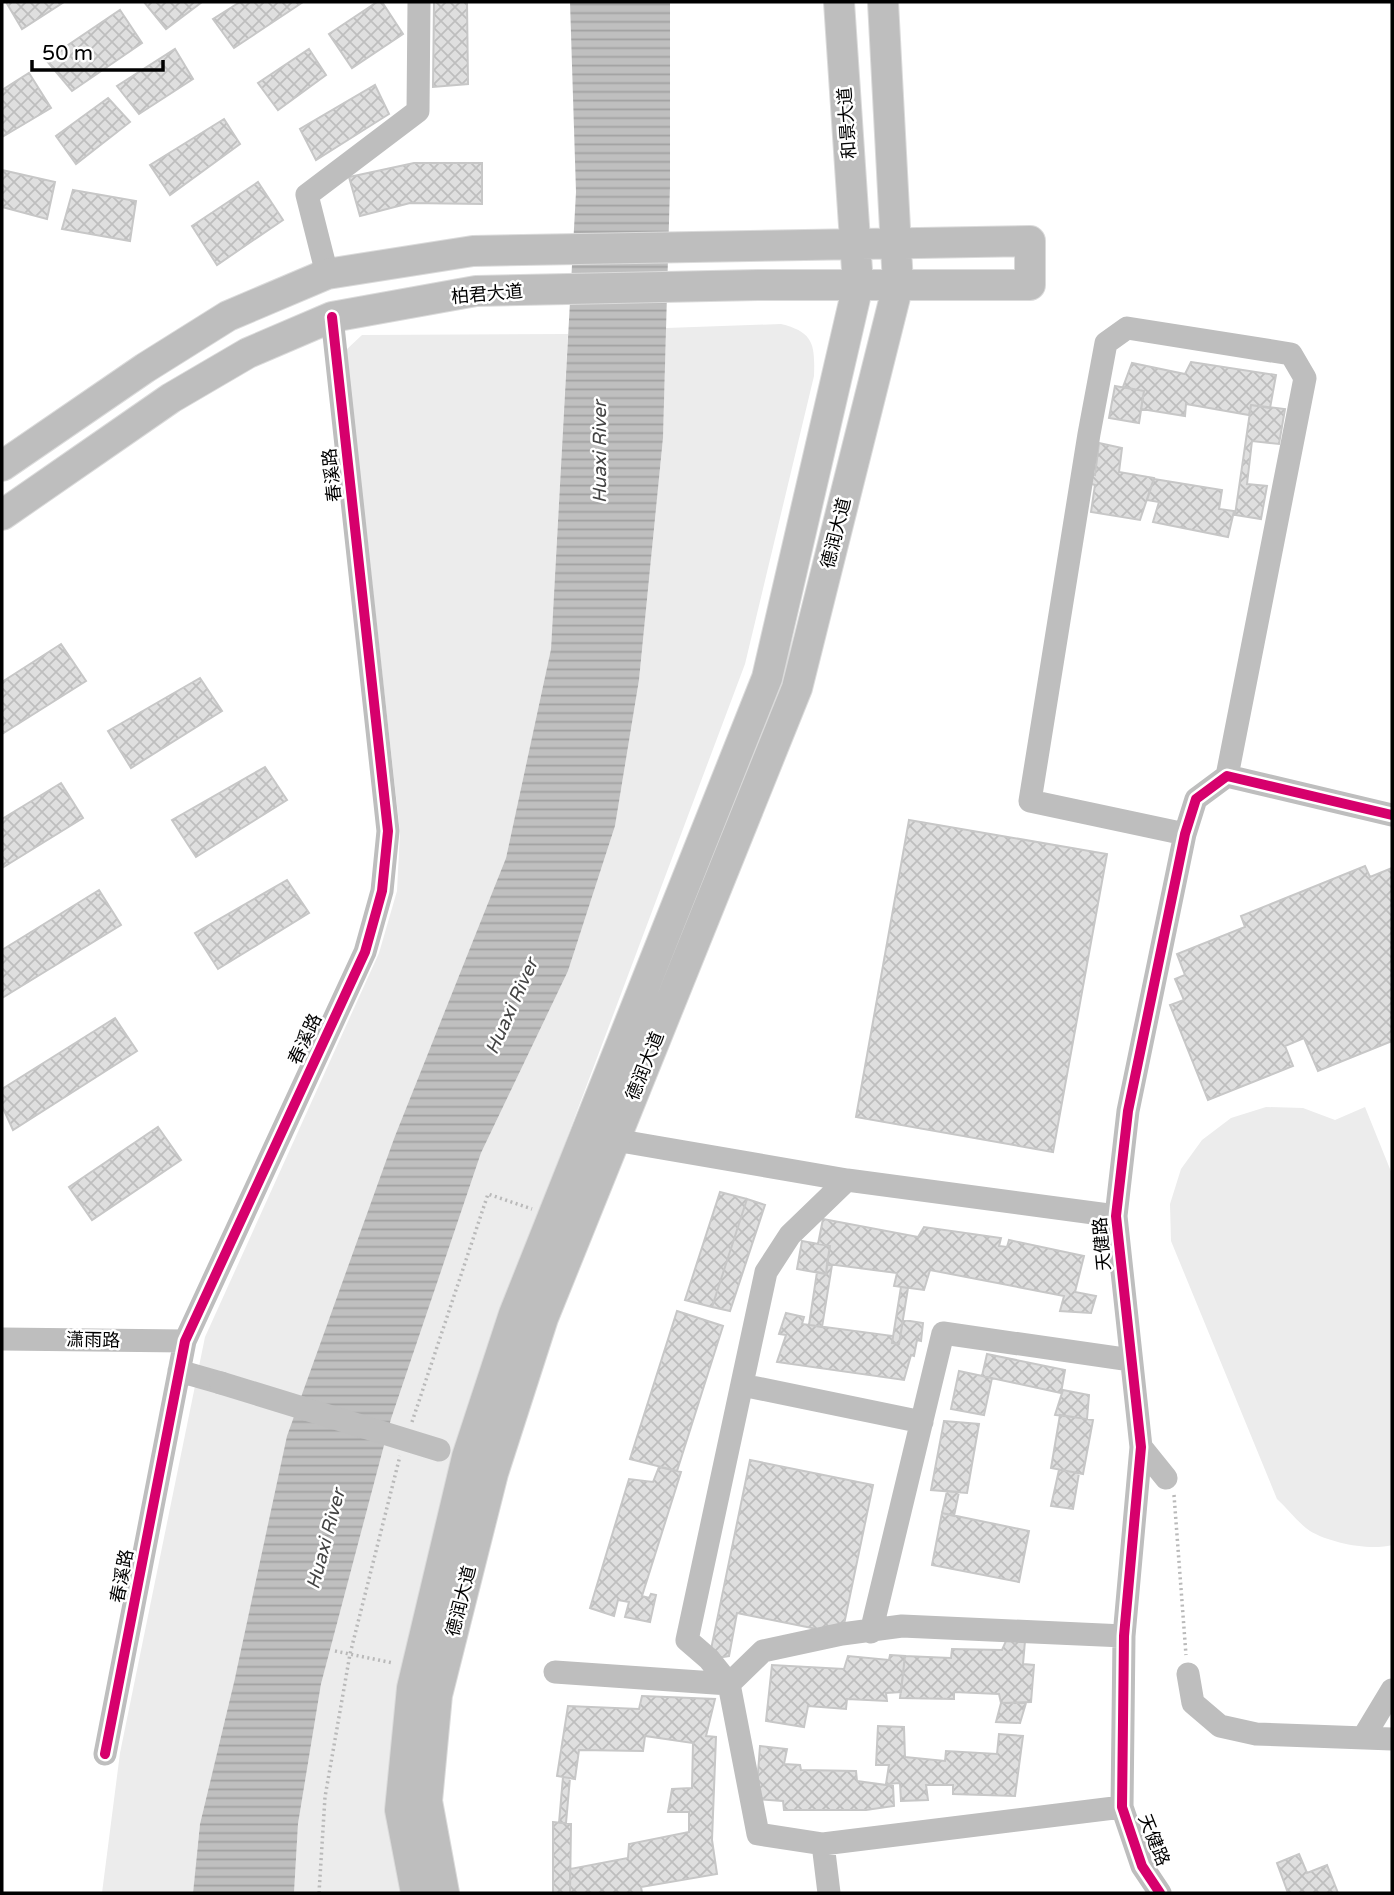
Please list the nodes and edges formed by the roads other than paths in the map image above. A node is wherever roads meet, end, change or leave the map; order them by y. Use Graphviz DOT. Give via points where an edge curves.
graph roads {
  1 [pos="419,2"];
  2 [pos="839,2"];
  3 [pos="883,2"];
  4 [pos="895,243"];
  5 [pos="855,244"];
  6 [pos="327,274"];
  7 [pos="858,285"];
  8 [pos="898,285"];
  9 [pos="332,317"];
  10 [pos="2,466"];
  11 [pos="2,515"];
  12 [pos="1227,776"];
  13 [pos="1392,815"];
  14 [pos="1185,834"];
  15 [pos="615,1140"];
  16 [pos="847,1180"];
  17 [pos="1116,1216"];
  18 [pos="2,1339"];
  19 [pos="185,1340"];
  20 [pos="1131,1360"];
  21 [pos="179,1371"];
  22 [pos="741,1385"];
  23 [pos="922,1422"];
  24 [pos="1141,1447"];
  25 [pos="453,1454"];
  26 [pos="1166,1478"];
  27 [pos="871,1632"];
  28 [pos="1124,1636"];
  29 [pos="555,1672"];
  30 [pos="1188,1674"];
  31 [pos="729,1684"];
  32 [pos="1392,1690"];
  33 [pos="1363,1738"];
  34 [pos="1392,1739"];
  35 [pos="105,1754"];
  36 [pos="1122,1807"];
  37 [pos="823,1844"];
  38 [pos="416,1893"];
  39 [pos="444,1893"];
  40 [pos="829,1893"];
  41 [pos="1160,1893"];
  1 -- 6 [label="street" via="418,111 307,195"];
  2 -- 5 [label="main road, 和景大道"];
  3 -- 4 [label="main road"];
  4 -- 5 [label="main road"];
  4 -- 8 [label="main road, 德润大道"];
  4 -- 8 [label="main road, 柏君大道" via="1030,241 1031,285"];
  5 -- 6 [label="main road" via="473,251"];
  5 -- 7 [label="main road, 德润大道"];
  6 -- 10 [label="main road" via="228,316"];
  7 -- 8 [label="main road, 柏君大道"];
  7 -- 9 [label="main road, 柏君大道" via="476,291"];
  7 -- 25 [label="main road, 德润大道" via="767,678 514,1314"];
  8 -- 15 [label="main road, 德润大道" via="797,688"];
  9 -- 11 [label="main road, 柏君大道" via="248,353 171,398"];
  9 -- 19 [label="street, 春溪路" via="388,831 382,891 365,952"];
  12 -- 13 [label="street"];
  12 -- 14 [label="street, 天健路" via="1196,799"];
  12 -- 14 [label="street" via="1305,378 1291,354 1127,328 1106,343 1030,801"];
  14 -- 17 [label="street, 天健路" via="1128,1111"];
  15 -- 16 [label="street"];
  15 -- 39 [label="main road, 德润大道" via="543,1318 493,1474 437,1695 427,1801"];
  16 -- 17 [label="street"];
  16 -- 22 [label="street" via="790,1235 766,1272"];
  17 -- 20 [label="street, 天健路"];
  18 -- 19 [label="street, 潇雨路"];
  19 -- 21 [label="street, 春溪路"];
  20 -- 23 [label="street" via="943,1333"];
  20 -- 24 [label="street, 天健路"];
  21 -- 25 [label="street, bridge"];
  21 -- 35 [label="street, 春溪路"];
  22 -- 23 [label="street"];
  22 -- 31 [label="street" via="687,1640"];
  23 -- 27 [label="street"];
  24 -- 26 [label="street"];
  24 -- 28 [label="street, 天健路"];
  25 -- 38 [label="main road, 德润大道" via="412,1688 400,1810"];
  27 -- 28 [label="street" via="902,1626"];
  27 -- 31 [label="street" via="763,1651"];
  28 -- 36 [label="street, 天健路"];
  29 -- 31 [label="street"];
  30 -- 33 [label="street" via="1193,1703 1220,1726 1256,1734"];
  31 -- 37 [label="street" via="758,1834"];
  32 -- 33 [label="street"];
  33 -- 34 [label="street"];
  36 -- 37 [label="street"];
  36 -- 41 [label="street, 天健路" via="1142,1866"];
  37 -- 40 [label="street"];
}
